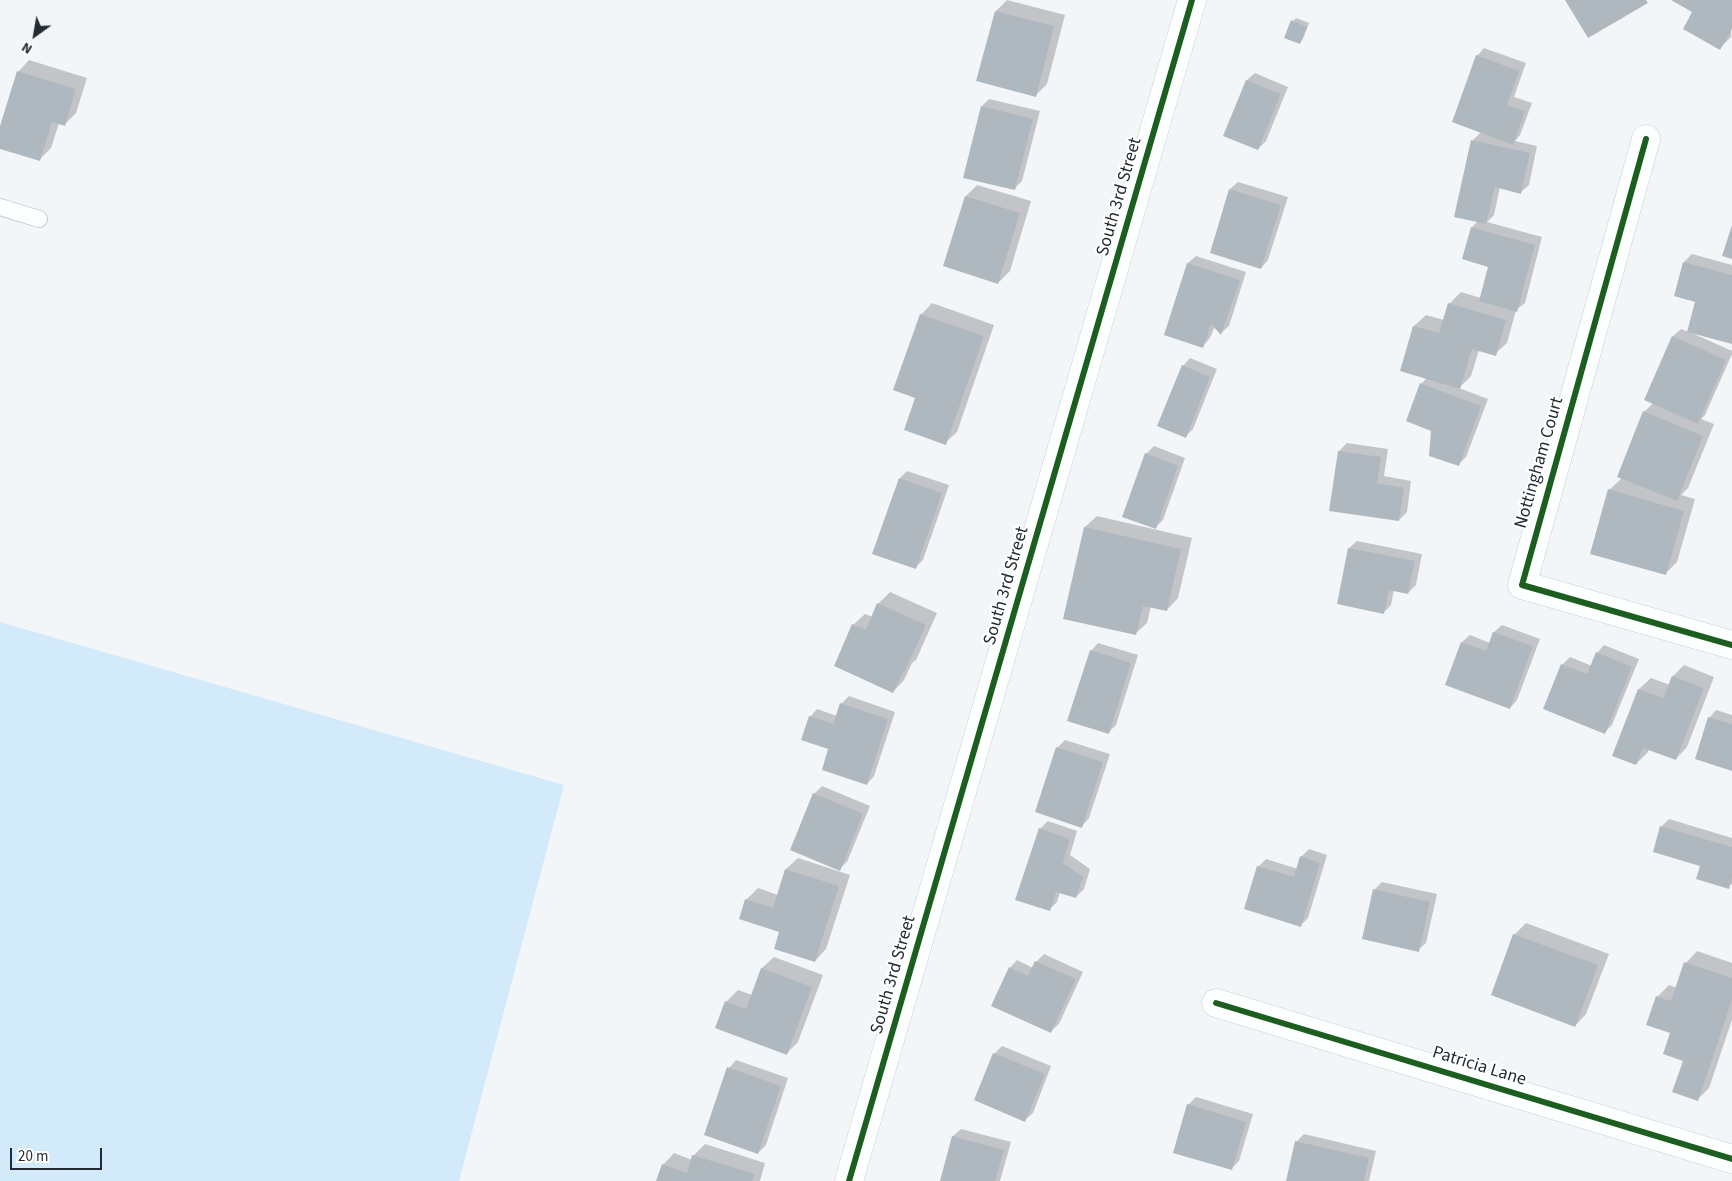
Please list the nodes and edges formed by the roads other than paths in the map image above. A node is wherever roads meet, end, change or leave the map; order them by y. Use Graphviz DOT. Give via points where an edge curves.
graph roads {
  1 [pos="1192,0"];
  2 [pos="1646,139"];
  3 [pos="0,207"];
  4 [pos="39,219"];
  5 [pos="1732,644"];
  6 [pos="1216,1003"];
  7 [pos="1732,1158"];
  8 [pos="849,1181"];
  1 -- 8 [label="street, South 3rd Street"];
  2 -- 5 [label="street, Nottingham Court" via="1522,584"];
  3 -- 4 [label="lane"];
  6 -- 7 [label="street, Patricia Lane"];
}
